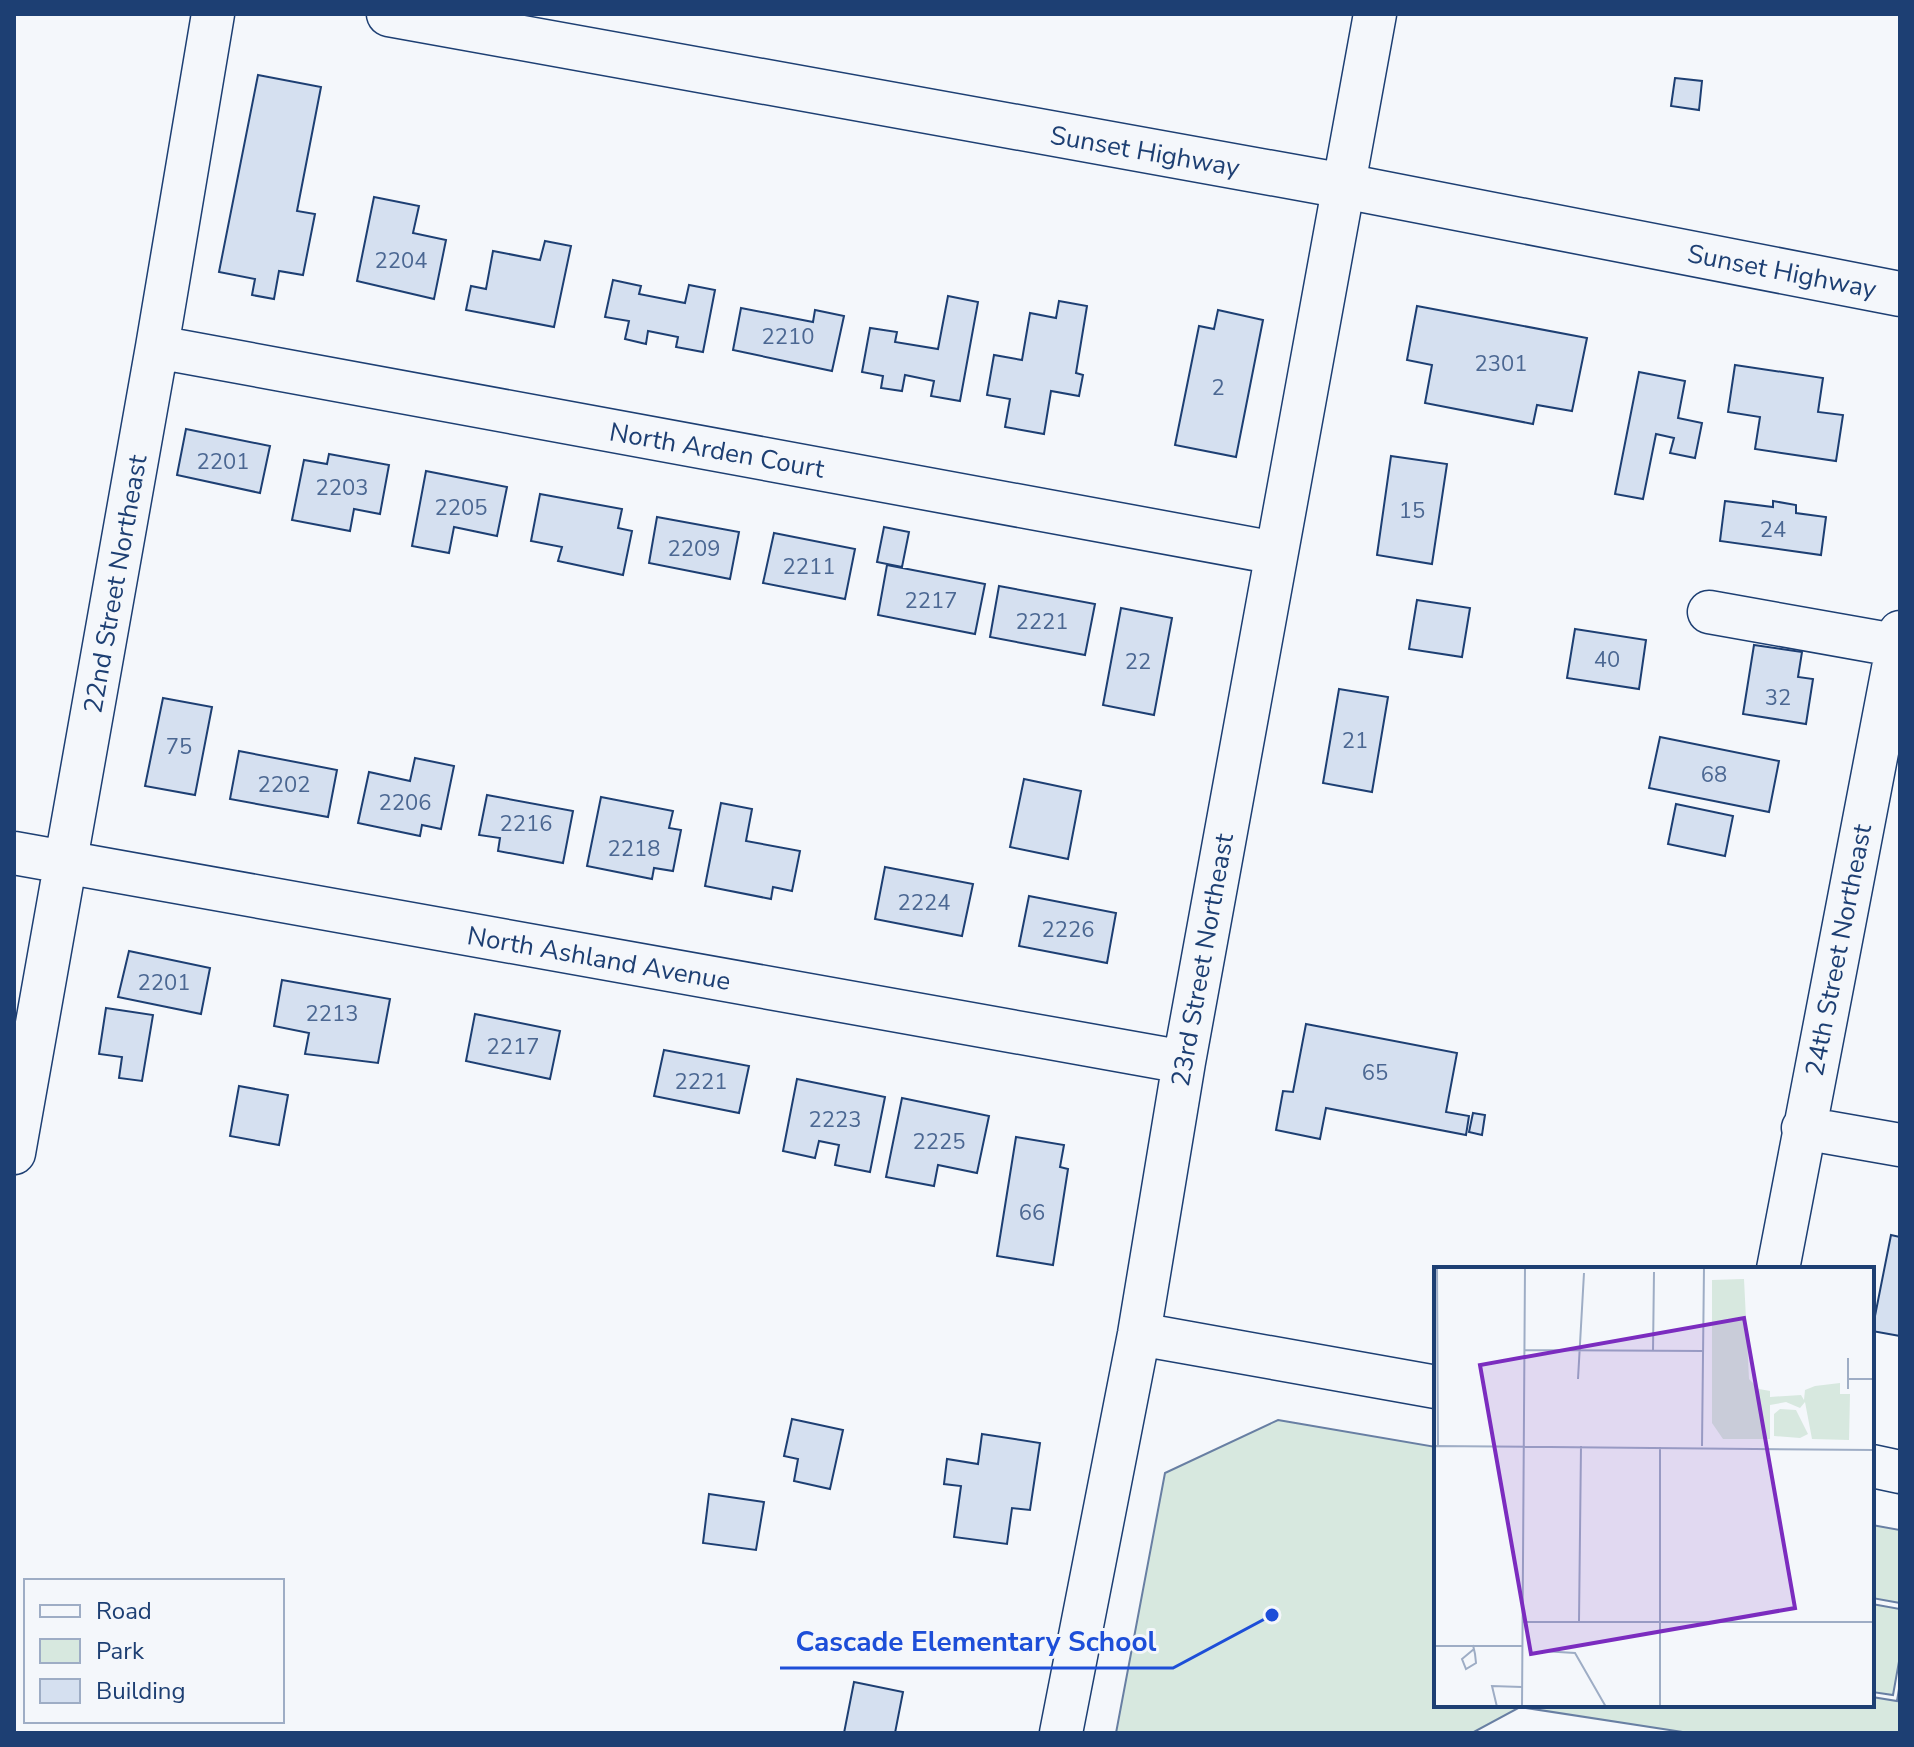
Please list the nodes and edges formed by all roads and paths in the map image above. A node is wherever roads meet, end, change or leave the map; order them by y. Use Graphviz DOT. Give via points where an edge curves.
graph roads {
  1 [pos="213,14"];
  2 [pos="389,14"];
  3 [pos="1375,14"];
  4 [pos="1344,186"];
  5 [pos="1900,294"];
  6 [pos="157,347"];
  7 [pos="1276,553"];
  8 [pos="1709,612"];
  9 [pos="1899,641"];
  10 [pos="14,853"];
  11 [pos="65,862"];
  12 [pos="1184,1062"];
  13 [pos="1803,1128"];
  14 [pos="1900,1145"];
  15 [pos="14,1153"];
  16 [pos="1778,1267"];
  17 [pos="1139,1334"];
  18 [pos="1434,1387"];
  19 [pos="1874,1466"];
  20 [pos="1900,1472"];
  21 [pos="1061,1733"];
  1 -- 6 [label="street, 22nd Street Northeast"];
  2 -- 4 [label="highway, Sunset Highway"];
  3 -- 4 [label="street, 23rd Street Northeast"];
  4 -- 5 [label="highway, Sunset Highway"];
  4 -- 7 [label="street, 23rd Street Northeast"];
  6 -- 7 [label="street, North Arden Court"];
  6 -- 11 [label="street, 22nd Street Northeast"];
  7 -- 12 [label="street, 23rd Street Northeast"];
  8 -- 9 [label="street"];
  9 -- 13 [label="street, 24th Street Northeast"];
  10 -- 11 [label="street, North Ashland Avenue"];
  11 -- 12 [label="street, North Ashland Avenue"];
  11 -- 15 [label="street, 22nd Street Northeast"];
  12 -- 17 [label="street, 23rd Street Northeast"];
  13 -- 14 [label="street"];
  13 -- 16 [label="street, 24th Street Northeast"];
  17 -- 18 [label="street"];
  17 -- 21 [label="street, 23rd Street Northeast"];
  19 -- 20 [label="street"];
}
